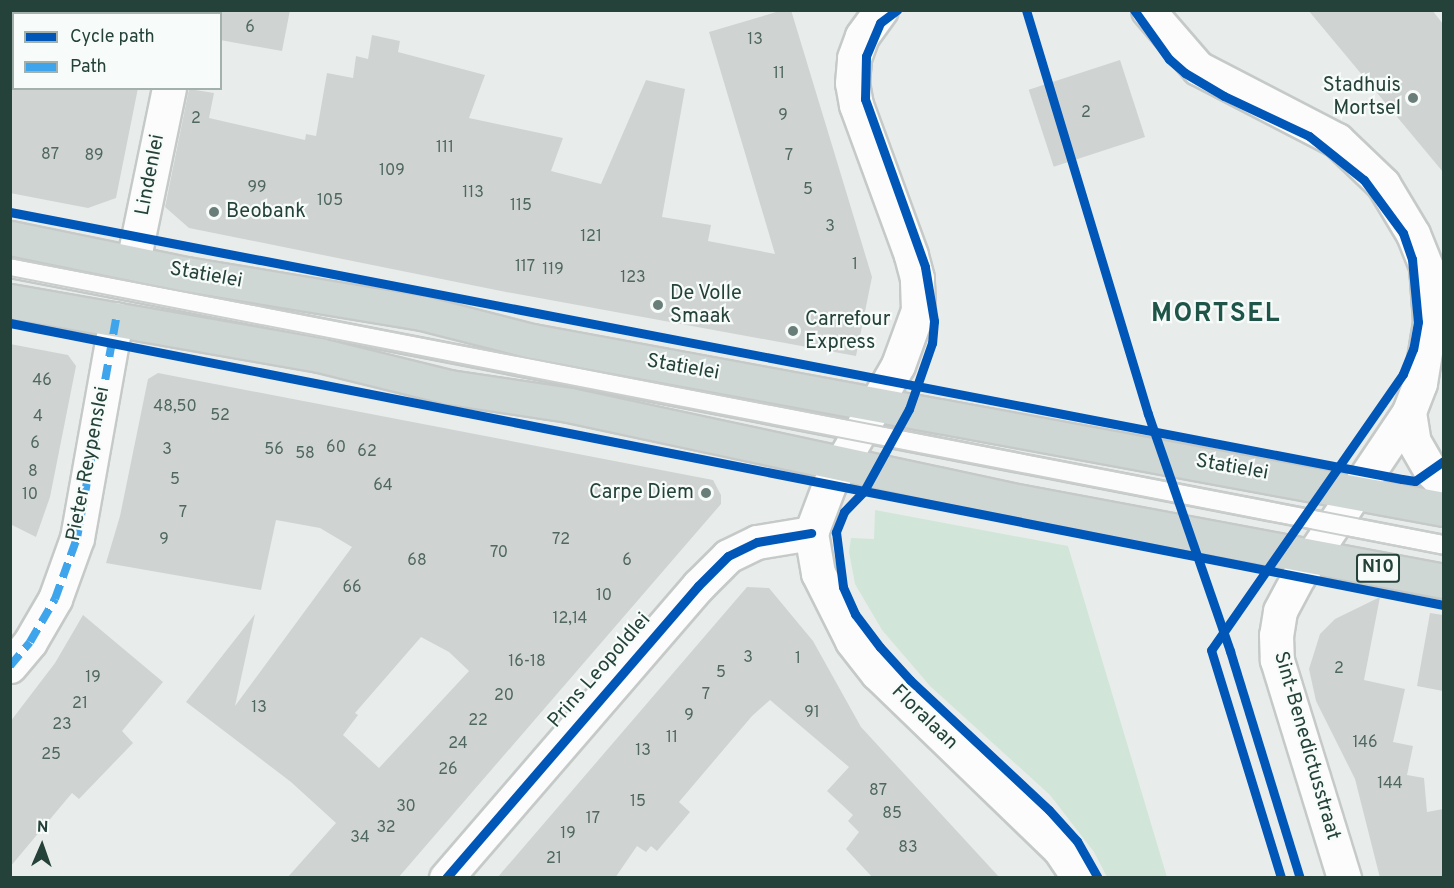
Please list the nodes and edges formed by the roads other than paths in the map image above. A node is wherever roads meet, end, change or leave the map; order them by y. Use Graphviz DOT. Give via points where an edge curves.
graph roads {
  1 [pos="1148,10"];
  2 [pos="873,13"];
  3 [pos="168,90"];
  4 [pos="10,237"];
  5 [pos="133,262"];
  6 [pos="10,268"];
  7 [pos="10,301"];
  8 [pos="116,319"];
  9 [pos="876,403"];
  10 [pos="1409,412"];
  11 [pos="859,432"];
  12 [pos="841,465"];
  13 [pos="1443,484"];
  14 [pos="1357,492"];
  15 [pos="1443,509"];
  16 [pos="1335,524"];
  17 [pos="811,533"];
  18 [pos="1443,545"];
  19 [pos="1311,558"];
  20 [pos="1443,581"];
  21 [pos="10,666"];
  22 [pos="446,878"];
  23 [pos="1078,878"];
  24 [pos="1344,878"];
  1 -- 10 [label="street" via="1198,68 1337,140 1389,193 1426,267 1429,295 1426,353"];
  2 -- 9 [label="street" via="854,58 852,83 856,105 911,255 917,278 918,310 898,365"];
  3 -- 5 [label="street, Lindenlei"];
  4 -- 5 [label="main road, Statielei"];
  5 -- 9 [label="main road, Statielei" via="422,313 532,341"];
  6 -- 11 [label="lane"];
  7 -- 8 [label="main road, N10"];
  8 -- 12 [label="main road, N10" via="319,355 449,387 569,405"];
  8 -- 21 [label="street, Pieter Reypenslei" via="77,538 55,599 30,642"];
  9 -- 11 [label="street"];
  9 -- 14 [label="main road, Statielei"];
  10 -- 13 [label="street" via="1414,442"];
  10 -- 14 [label="street, Sint-Benedictusstraat"];
  11 -- 12 [label="street"];
  11 -- 16 [label="lane"];
  12 -- 17 [label="street"];
  12 -- 19 [label="main road, N10"];
  14 -- 15 [label="main road, Statielei"];
  14 -- 16 [label="street, Sint-Benedictusstraat"];
  16 -- 18 [label="lane"];
  16 -- 19 [label="street, Sint-Benedictusstraat"];
  17 -- 22 [label="street, Prins Leopoldlei" via="756,542 728,556"];
  17 -- 23 [label="street, Floralaan" via="818,573 852,641 877,673 1060,850"];
  19 -- 20 [label="main road, N10"];
  19 -- 24 [label="street, Sint-Benedictusstraat" via="1280,611 1277,660"];
}
